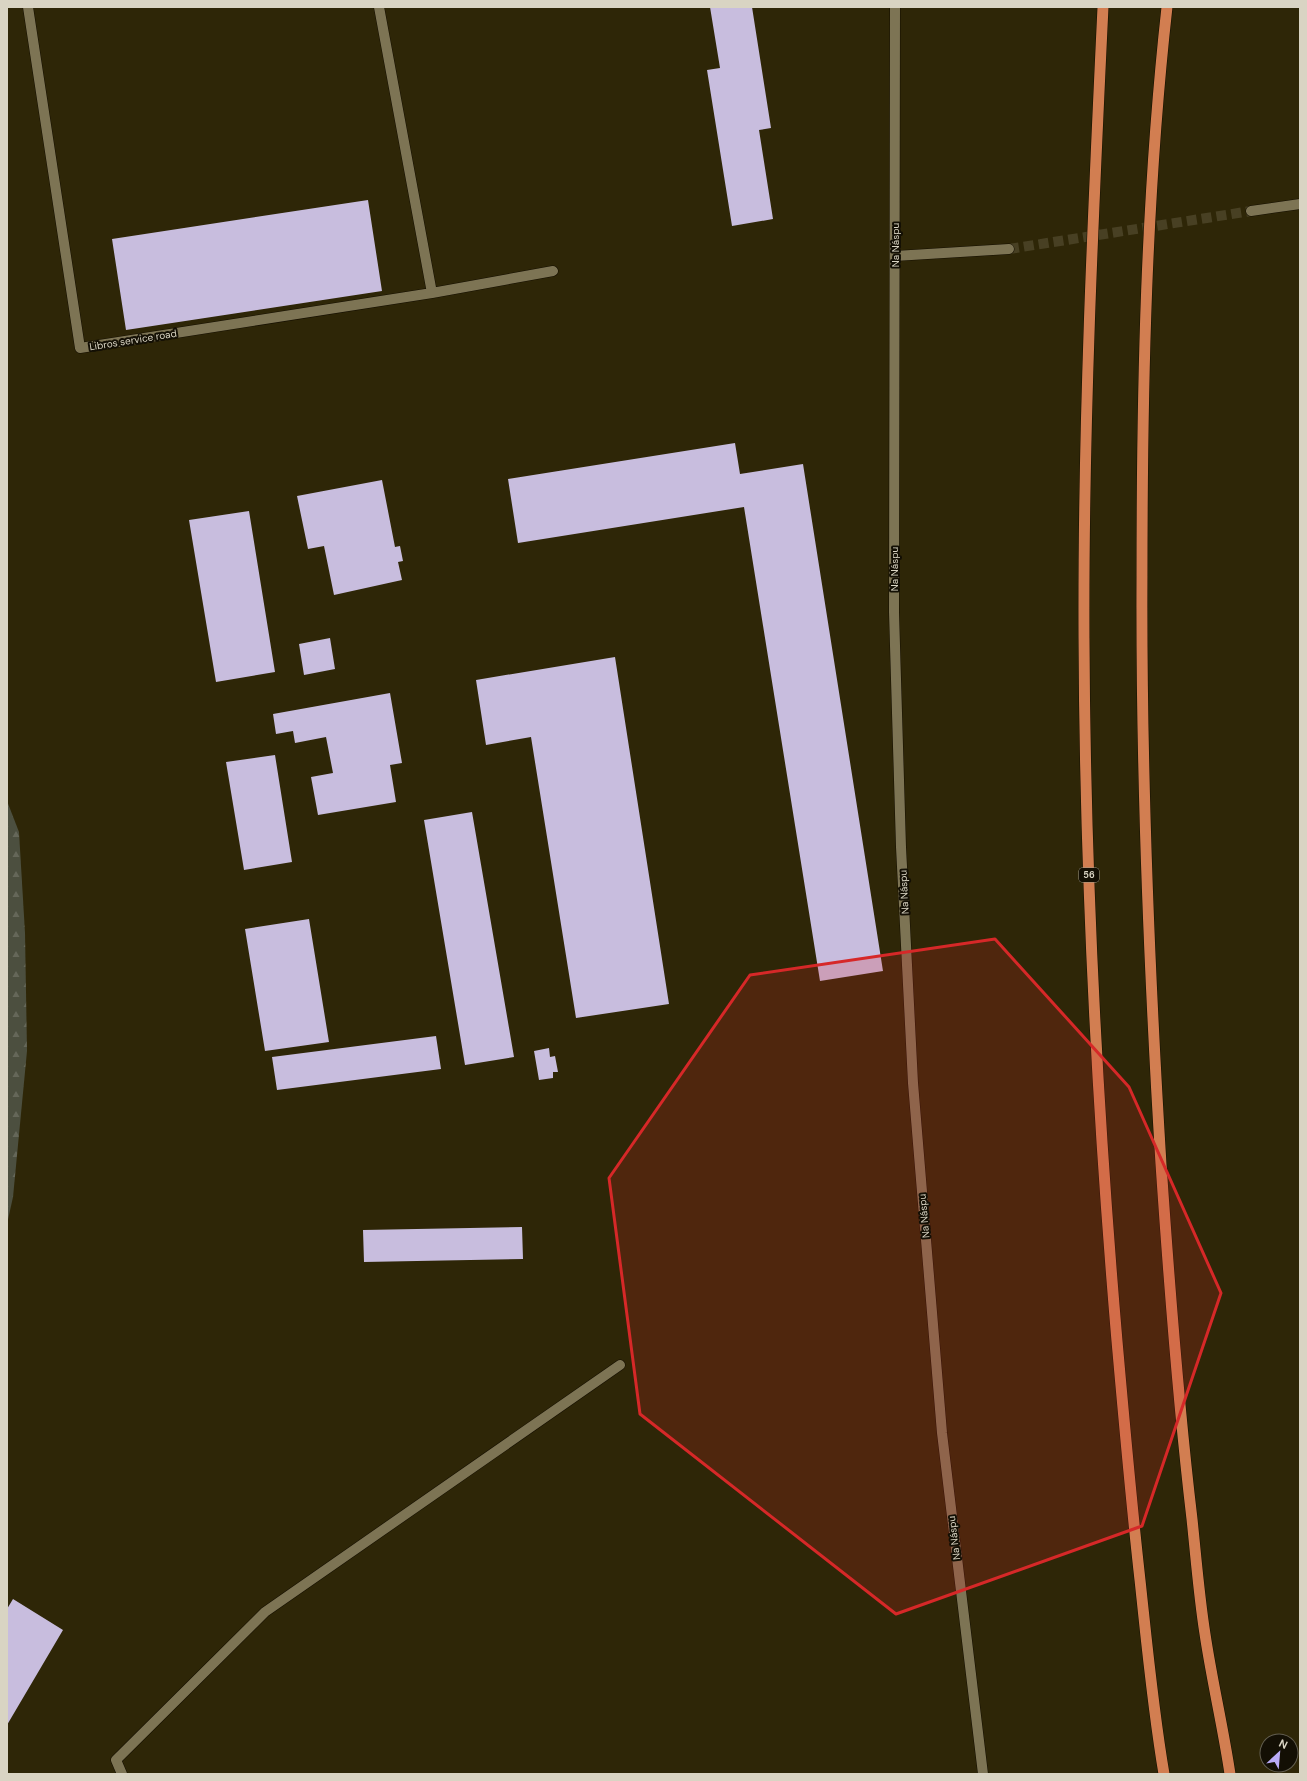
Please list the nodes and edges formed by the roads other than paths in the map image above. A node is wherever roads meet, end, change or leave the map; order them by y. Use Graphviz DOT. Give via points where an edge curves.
graph roads {
  1 [pos="28,7"];
  2 [pos="379,7"];
  3 [pos="895,7"];
  4 [pos="1103,7"];
  5 [pos="1167,7"];
  6 [pos="1300,204"];
  7 [pos="1251,212"];
  8 [pos="1009,249"];
  9 [pos="895,256"];
  10 [pos="553,271"];
  11 [pos="432,293"];
  12 [pos="620,1365"];
  13 [pos="122,1774"];
  14 [pos="982,1774"];
  15 [pos="1164,1774"];
  16 [pos="1230,1774"];
  1 -- 11 [label="street, Libros service road" via="80,348"];
  2 -- 11 [label="street"];
  3 -- 9 [label="street, Na Náspu"];
  4 -- 15 [label="highway, 56" via="1090,270 1086,450 1084,638 1088,842 1096,1048 1109,1246 1126,1445 1158,1740"];
  5 -- 16 [label="highway" via="1156,106 1142,446 1145,846 1166,1238 1181,1419 1205,1633"];
  6 -- 7 [label="street"];
  8 -- 9 [label="street"];
  9 -- 14 [label="street, Na Náspu" via="894,612 901,846 913,1083 942,1433"];
  10 -- 11 [label="street"];
  12 -- 13 [label="street" via="265,1612 116,1760"];
}
